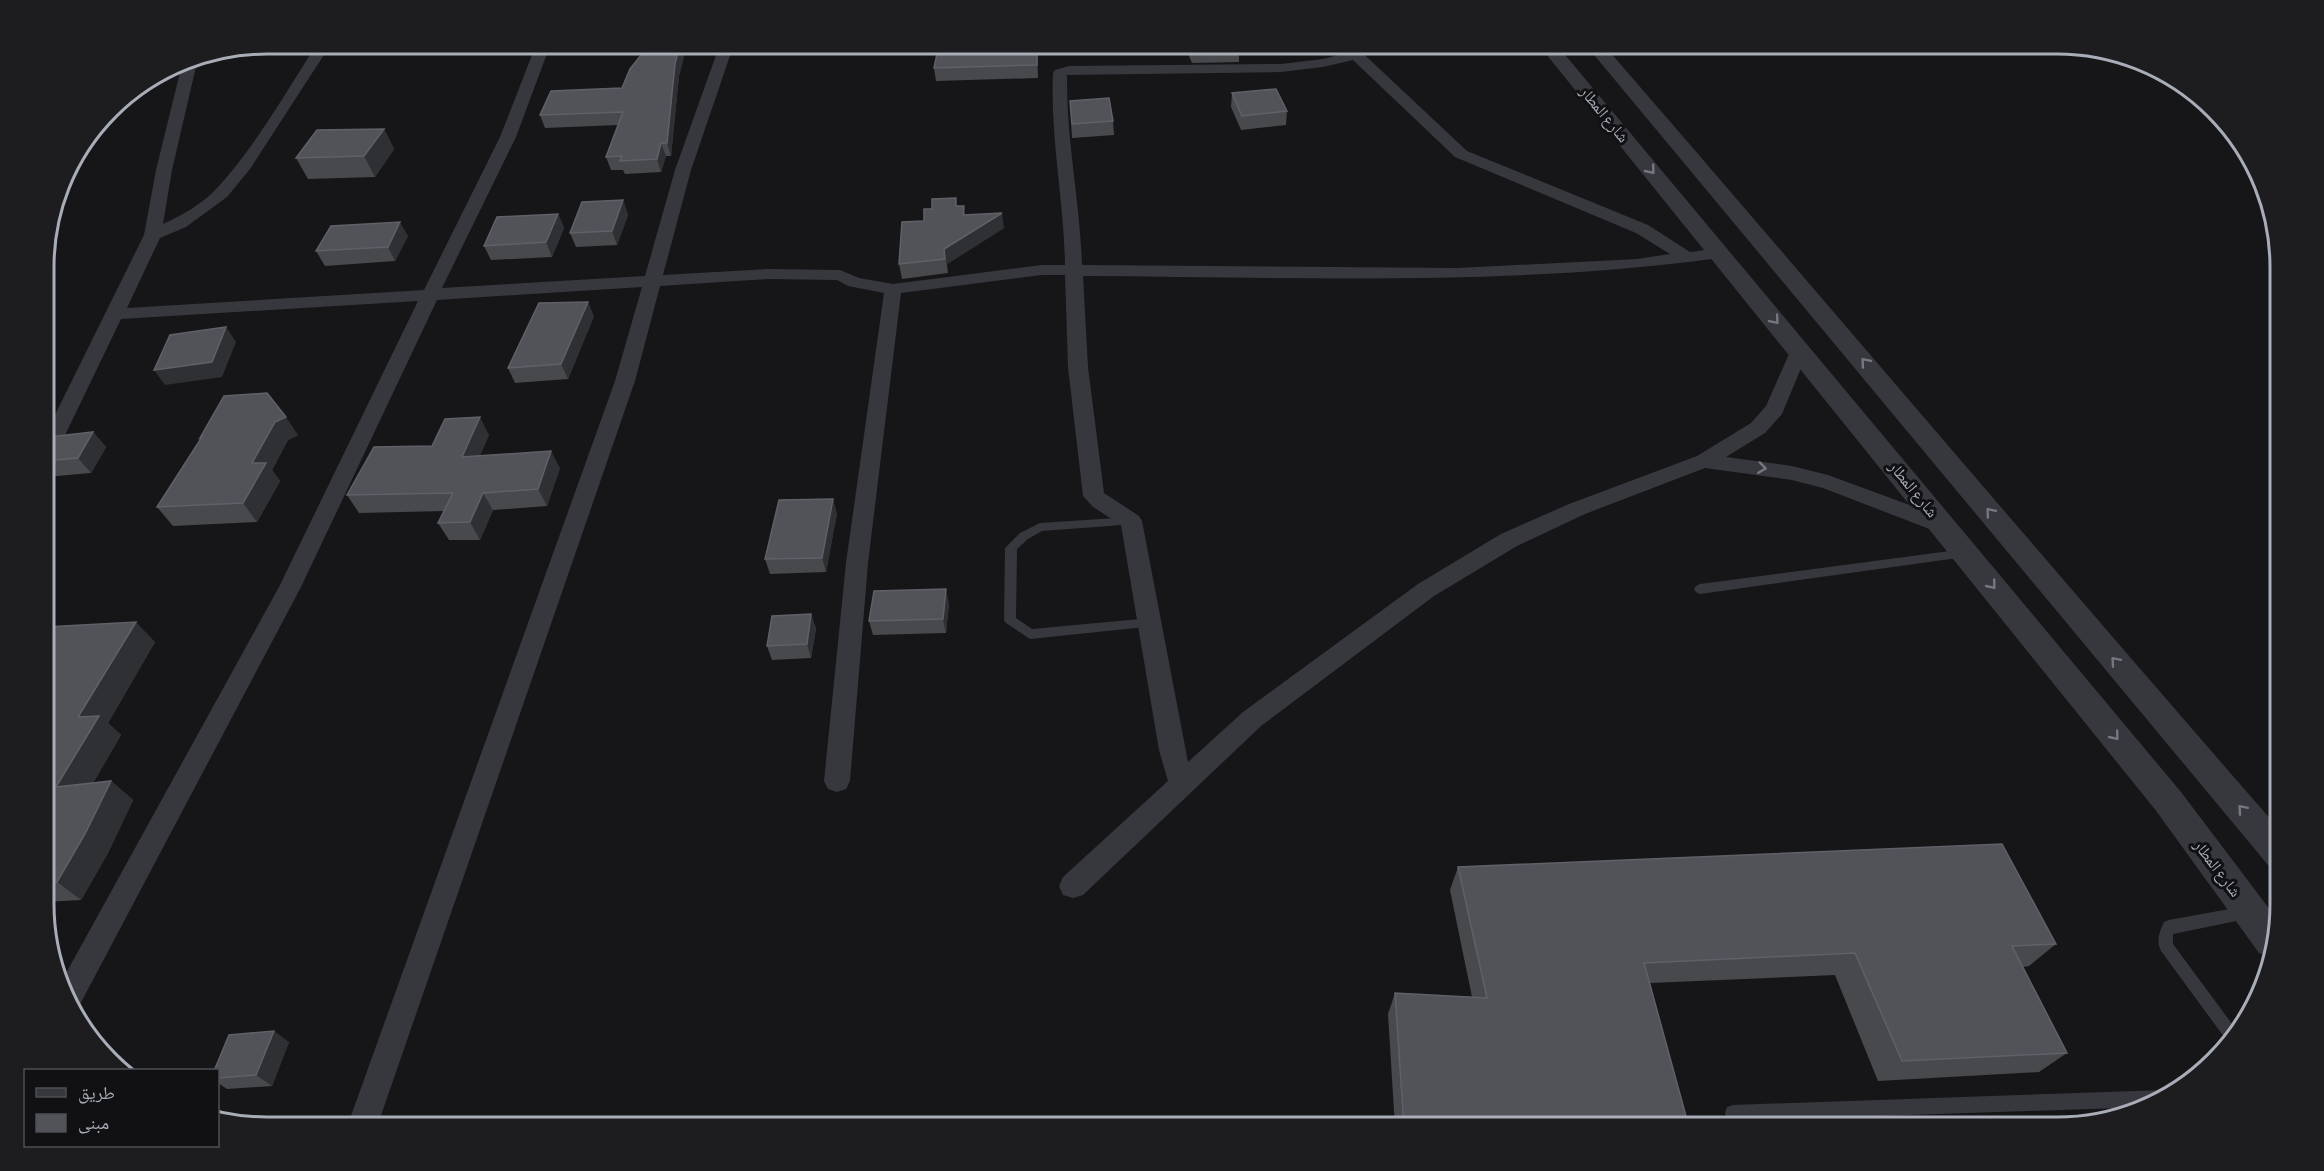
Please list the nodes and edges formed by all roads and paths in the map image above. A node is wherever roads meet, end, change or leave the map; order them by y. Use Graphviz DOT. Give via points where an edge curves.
graph roads {
  1 [pos="317,54"];
  2 [pos="539,54"];
  3 [pos="723,54"];
  4 [pos="1555,54"];
  5 [pos="1603,54"];
  6 [pos="1356,55"];
  7 [pos="188,69"];
  8 [pos="153,235"];
  9 [pos="1719,253"];
  10 [pos="1686,257"];
  11 [pos="1075,270"];
  12 [pos="650,282"];
  13 [pos="893,289"];
  14 [pos="430,295"];
  15 [pos="113,314"];
  16 [pos="1800,349"];
  17 [pos="54,437"];
  18 [pos="1704,461"];
  19 [pos="1131,521"];
  20 [pos="1945,527"];
  21 [pos="1966,553"];
  22 [pos="1700,589"];
  23 [pos="1151,622"];
  24 [pos="837,781"];
  25 [pos="1182,784"];
  26 [pos="2270,842"];
  27 [pos="1073,886"];
  28 [pos="2250,912"];
  29 [pos="2268,935"];
  30 [pos="72,990"];
  31 [pos="2229,1031"];
  32 [pos="2144,1099"];
  33 [pos="1733,1113"];
  34 [pos="366,1117"];
  1 -- 8 [label="street" via="242,169 221,194 180,223"];
  2 -- 14 [label="street" via="508,137"];
  3 -- 12 [label="street" via="682,170"];
  4 -- 9 [label="street, شارع المطار, one-way"];
  26 -- 5 [label="street, one-way"];
  6 -- 10 [label="street" via="1461,154 1642,229"];
  6 -- 11 [label="street" via="1281,68 1060,73 1059,113"];
  7 -- 8 [label="street"];
  8 -- 15 [label="street"];
  9 -- 10 [label="street"];
  9 -- 16 [label="street, شارع المطار, one-way"];
  10 -- 11 [label="street" via="1637,264 1457,273"];
  11 -- 13 [label="street" via="1030,271"];
  11 -- 19 [label="street" via="1075,325 1094,496"];
  12 -- 13 [label="street" via="813,273 840,275 854,282"];
  12 -- 14 [label="street"];
  12 -- 34 [label="street" via="625,381"];
  13 -- 24 [label="street" via="857,563"];
  14 -- 15 [label="street"];
  14 -- 30 [label="street" via="290,587"];
  15 -- 17 [label="street"];
  16 -- 18 [label="street" via="1775,409 1758,428"];
  16 -- 20 [label="street, شارع المطار"];
  18 -- 20 [label="street, one-way" via="1828,482"];
  18 -- 25 [label="street" via="1577,509 1509,540 1425,590 1252,719"];
  19 -- 23 [label="street"];
  19 -- 23 [label="lane" via="1041,527 1024,536 1011,548 1010,620 1030,634"];
  20 -- 21 [label="street, شارع المطار"];
  21 -- 22 [label="lane"];
  21 -- 28 [label="street, شارع المطار, one-way" via="2169,802"];
  23 -- 25 [label="street" via="1172,750"];
  25 -- 27 [label="street"];
  28 -- 29 [label="street, شارع المطار"];
  28 -- 31 [label="lane" via="2169,927 2166,934 2166,946"];
  32 -- 33 [label="lane"];
}
